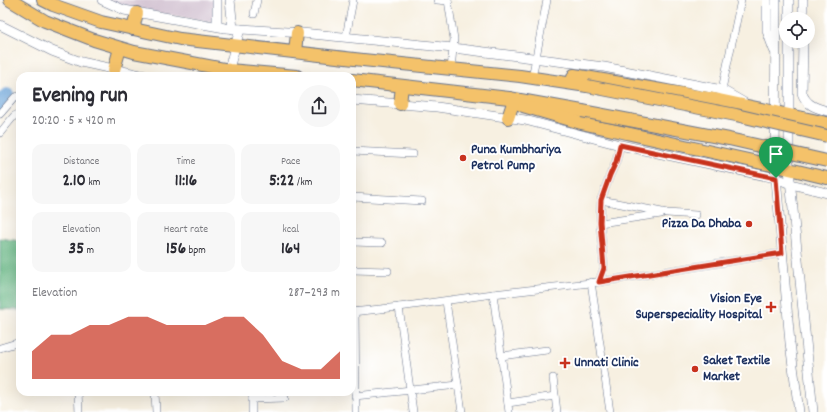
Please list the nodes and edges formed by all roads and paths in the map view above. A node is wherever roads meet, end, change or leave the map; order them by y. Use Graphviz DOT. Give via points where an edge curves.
graph roads {
  1 [pos="10,0"];
  2 [pos="43,0"];
  3 [pos="102,0"];
  4 [pos="217,0"];
  5 [pos="230,0"];
  6 [pos="257,0"];
  7 [pos="353,0"];
  8 [pos="437,0"];
  9 [pos="547,0"];
  10 [pos="741,0"];
  11 [pos="766,0"];
  12 [pos="776,0"];
  13 [pos="789,0"];
  14 [pos="803,0"];
  15 [pos="448,1"];
  16 [pos="789,12"];
  17 [pos="803,12"];
  18 [pos="137,13"];
  19 [pos="254,14"];
  20 [pos="0,25"];
  21 [pos="217,26"];
  22 [pos="132,29"];
  23 [pos="237,29"];
  24 [pos="297,33"];
  25 [pos="346,37"];
  26 [pos="236,46"];
  27 [pos="120,48"];
  28 [pos="453,48"];
  29 [pos="789,48"];
  30 [pos="803,48"];
  31 [pos="295,52"];
  32 [pos="776,56"];
  33 [pos="536,59"];
  34 [pos="451,69"];
  35 [pos="114,70"];
  36 [pos="124,72"];
  37 [pos="224,72"];
  38 [pos="228,72"];
  39 [pos="532,78"];
  40 [pos="356,80"];
  41 [pos="571,84"];
  42 [pos="402,86"];
  43 [pos="720,95"];
  44 [pos="16,97"];
  45 [pos="511,99"];
  46 [pos="356,100"];
  47 [pos="400,104"];
  48 [pos="775,111"];
  49 [pos="827,111"];
  50 [pos="0,114"];
  51 [pos="789,114"];
  52 [pos="16,115"];
  53 [pos="508,118"];
  54 [pos="827,123"];
  55 [pos="0,133"];
  56 [pos="827,136"];
  57 [pos="620,145"];
  58 [pos="356,151"];
  59 [pos="413,154"];
  60 [pos="827,161"];
  61 [pos="789,169"];
  62 [pos="775,172"];
  63 [pos="827,178"];
  64 [pos="791,184"];
  65 [pos="827,193"];
  66 [pos="356,198"];
  67 [pos="601,200"];
  68 [pos="422,201"];
  69 [pos="667,213"];
  70 [pos="696,215"];
  71 [pos="600,222"];
  72 [pos="356,242"];
  73 [pos="382,243"];
  74 [pos="782,253"];
  75 [pos="356,270"];
  76 [pos="388,271"];
  77 [pos="595,282"];
  78 [pos="493,294"];
  79 [pos="446,300"];
  80 [pos="399,308"];
  81 [pos="356,311"];
  82 [pos="16,343"];
  83 [pos="0,348"];
  84 [pos="547,350"];
  85 [pos="501,356"];
  86 [pos="553,378"];
  87 [pos="458,385"];
  88 [pos="410,391"];
  89 [pos="78,396"];
  90 [pos="155,396"];
  91 [pos="252,396"];
  92 [pos="355,396"];
  93 [pos="356,396"];
  94 [pos="555,396"];
  95 [pos="285,398"];
  96 [pos="508,403"];
  97 [pos="79,412"];
  98 [pos="156,412"];
  99 [pos="252,412"];
  100 [pos="356,412"];
  101 [pos="414,412"];
  102 [pos="462,412"];
  103 [pos="509,412"];
  104 [pos="557,412"];
  105 [pos="610,412"];
  106 [pos="799,412"];
  107 [pos="813,412"];
  1 -- 27 [label="highway" via="46,21"];
  2 -- 22 [label="highway" via="101,22"];
  3 -- 18 [label="street"];
  4 -- 21 [label="street"];
  5 -- 23 [label="street"];
  6 -- 19 [label="street"];
  7 -- 25 [label="street"];
  8 -- 15 [label="street"];
  9 -- 33 [label="street"];
  10 -- 43 [label="street"];
  11 -- 32 [label="street" via="767,31"];
  12 -- 32 [label="street"];
  13 -- 16 [label="street"];
  14 -- 17 [label="street"];
  15 -- 28 [label="street" via="453,27"];
  18 -- 21 [label="street"];
  18 -- 22 [label="highway"];
  20 -- 35 [label="street" via="52,51 81,62"];
  21 -- 23 [label="street"];
  22 -- 26 [label="highway" via="180,39"];
  23 -- 24 [label="street"];
  23 -- 26 [label="street"];
  24 -- 25 [label="street"];
  24 -- 31 [label="highway"];
  25 -- 28 [label="street"];
  26 -- 31 [label="highway"];
  26 -- 38 [label="street"];
  27 -- 35 [label="highway"];
  27 -- 37 [label="highway"];
  28 -- 33 [label="street"];
  28 -- 34 [label="street"];
  29 -- 51 [label="street"];
  30 -- 49 [label="street" via="804,99"];
  31 -- 34 [label="highway"];
  32 -- 48 [label="street"];
  33 -- 39 [label="street"];
  33 -- 43 [label="street" via="604,68"];
  34 -- 39 [label="highway"];
  35 -- 36 [label="street"];
  39 -- 41 [label="highway"];
  40 -- 42 [label="highway"];
  41 -- 43 [label="highway" via="574,75"];
  41 -- 56 [label="highway, bridge" via="736,115"];
  42 -- 45 [label="highway"];
  42 -- 47 [label="highway"];
  43 -- 48 [label="highway" via="748,106"];
  44 -- 50 [label="street"];
  45 -- 53 [label="highway"];
  45 -- 60 [label="highway, bridge" via="729,139"];
  45 -- 62 [label="highway" via="523,106 581,123"];
  46 -- 47 [label="street"];
  47 -- 53 [label="street"];
  48 -- 51 [label="highway"];
  48 -- 62 [label="street"];
  51 -- 54 [label="highway"];
  51 -- 61 [label="street"];
  52 -- 55 [label="street"];
  53 -- 57 [label="street" via="525,120"];
  57 -- 62 [label="street"];
  57 -- 67 [label="street"];
  58 -- 59 [label="street"];
  61 -- 62 [label="highway"];
  61 -- 63 [label="highway"];
  61 -- 64 [label="street"];
  62 -- 64 [label="street"];
  62 -- 74 [label="street"];
  64 -- 65 [label="street"];
  64 -- 107 [label="street"];
  66 -- 68 [label="street"];
  67 -- 69 [label="street"];
  67 -- 71 [label="street"];
  69 -- 70 [label="street"];
  69 -- 71 [label="street"];
  71 -- 77 [label="street" via="604,268"];
  72 -- 73 [label="street"];
  74 -- 77 [label="street"];
  74 -- 106 [label="street"];
  75 -- 76 [label="street"];
  77 -- 78 [label="street"];
  77 -- 105 [label="street"];
  78 -- 79 [label="street"];
  78 -- 85 [label="street"];
  79 -- 80 [label="street"];
  79 -- 87 [label="street"];
  80 -- 81 [label="street"];
  80 -- 88 [label="street"];
  82 -- 83 [label="street"];
  84 -- 85 [label="street"];
  85 -- 96 [label="street"];
  86 -- 94 [label="street"];
  87 -- 88 [label="street"];
  87 -- 102 [label="street"];
  88 -- 93 [label="street"];
  88 -- 101 [label="street"];
  89 -- 97 [label="street"];
  90 -- 98 [label="street"];
  91 -- 95 [label="street"];
  91 -- 99 [label="street"];
  92 -- 100 [label="street"];
  94 -- 96 [label="street"];
  94 -- 104 [label="street"];
  96 -- 103 [label="street"];
}
